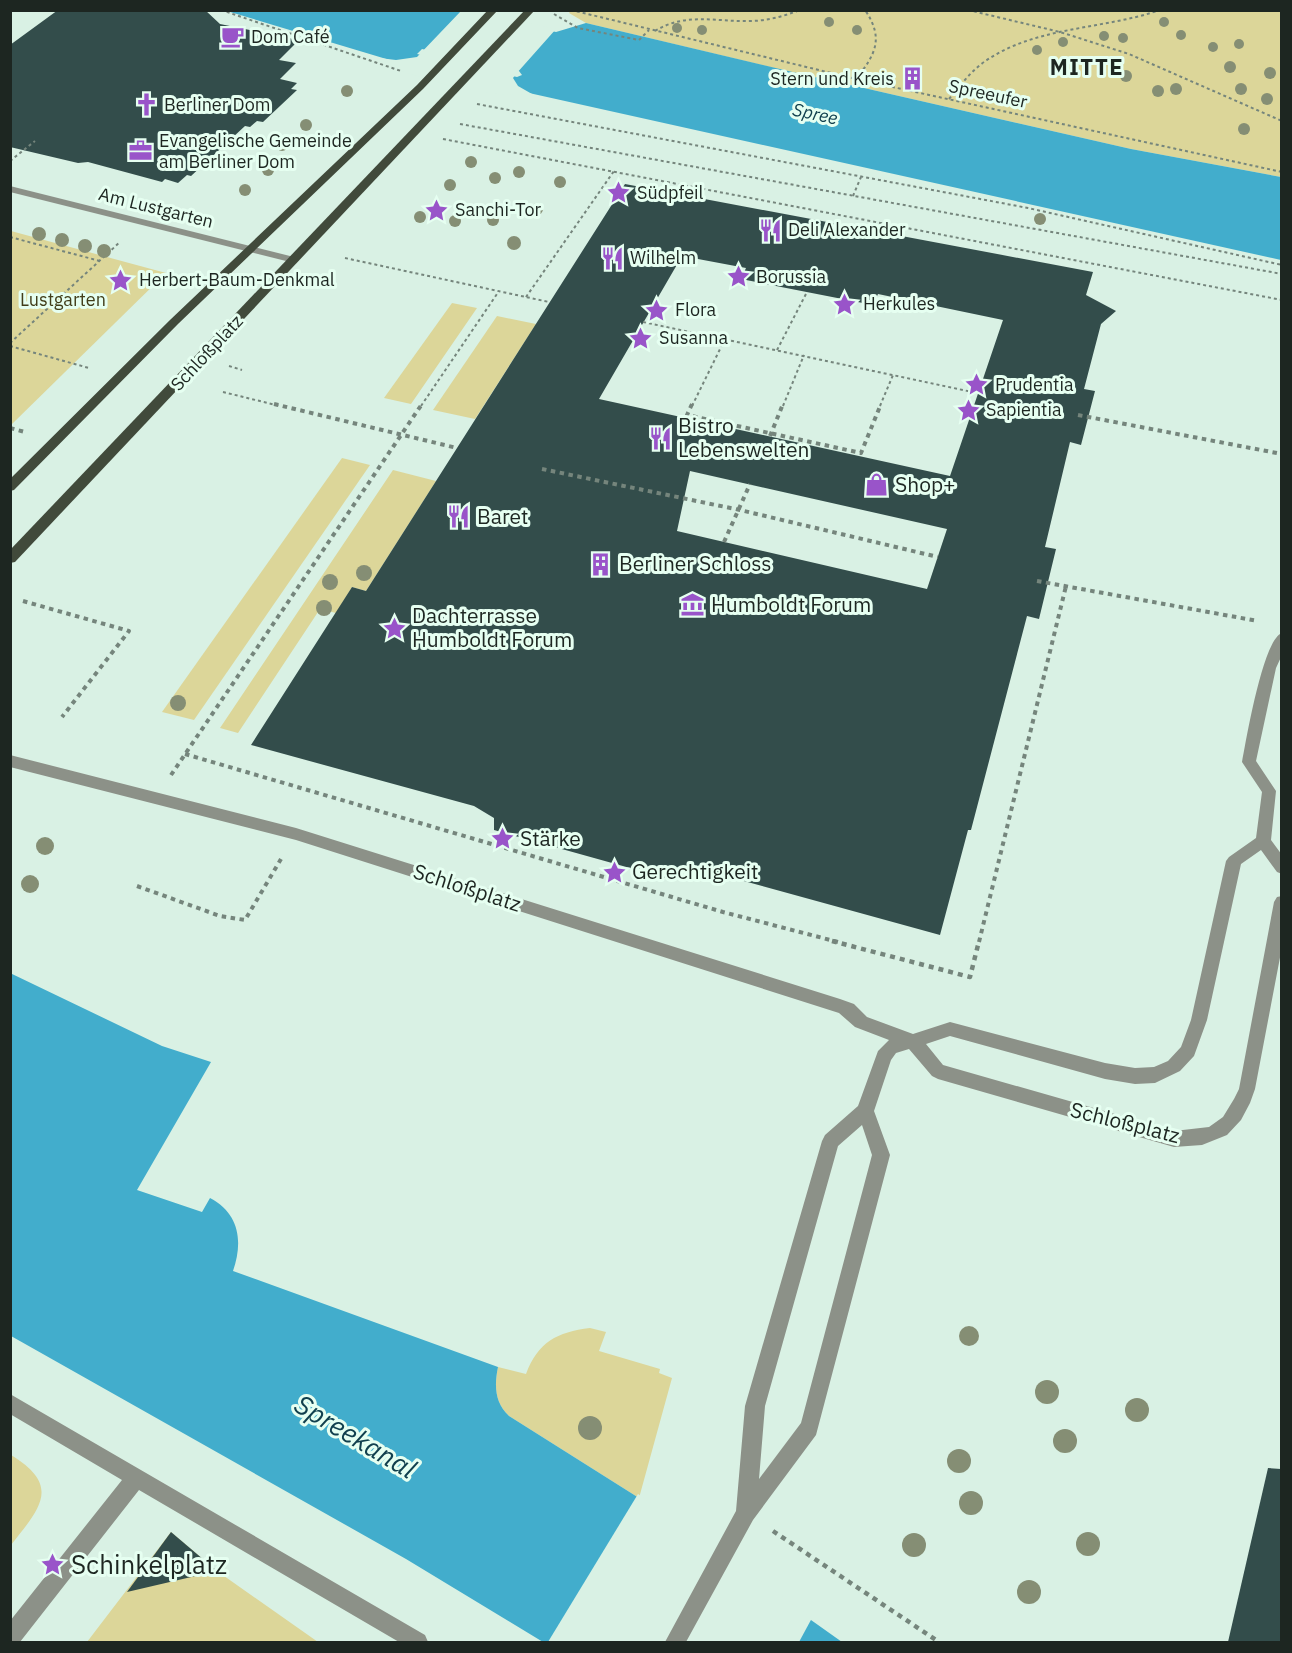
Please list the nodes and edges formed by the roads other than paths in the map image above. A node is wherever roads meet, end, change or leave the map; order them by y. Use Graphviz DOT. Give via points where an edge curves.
graph roads {
  1 [pos="494,10"];
  2 [pos="531,10"];
  3 [pos="10,189"];
  4 [pos="249,248"];
  5 [pos="294,260"];
  6 [pos="10,487"];
  7 [pos="10,559"];
  8 [pos="1281,638"];
  9 [pos="10,761"];
  10 [pos="1275,789"];
  11 [pos="1263,841"];
  12 [pos="1281,868"];
  13 [pos="1281,902"];
  14 [pos="913,1041"];
  15 [pos="865,1111"];
  16 [pos="10,1403"];
  17 [pos="137,1477"];
  18 [pos="746,1513"];
  19 [pos="10,1638"];
  20 [pos="418,1642"];
  21 [pos="675,1642"];
  1 -- 4 [label="main road" via="420,87"];
  2 -- 5 [label="main road, Schloßplatz"];
  3 -- 4 [label="street, Am Lustgarten"];
  4 -- 5 [label="street, Am Lustgarten"];
  4 -- 6 [label="main road"];
  5 -- 7 [label="main road, Schloßplatz"];
  8 -- 10 [label="street" via="1269,668 1249,762"];
  9 -- 14 [label="street, Schloßplatz" via="296,834 848,1009 861,1022"];
  10 -- 11 [label="street"];
  11 -- 12 [label="street"];
  11 -- 14 [label="street" via="1234,861 1199,1020 1188,1051 1174,1066 1155,1075 1115,1073 950,1029"];
  13 -- 14 [label="street, Schloßplatz" via="1247,1089 1239,1112 1223,1129 1200,1139 1146,1133 938,1071"];
  14 -- 15 [label="street" via="897,1044 884,1056"];
  15 -- 18 [label="street" via="831,1141 755,1406"];
  15 -- 18 [label="street" via="880,1155 809,1428"];
  16 -- 17 [label="street"];
  17 -- 19 [label="street"];
  17 -- 20 [label="street"];
  18 -- 21 [label="street"];
}
